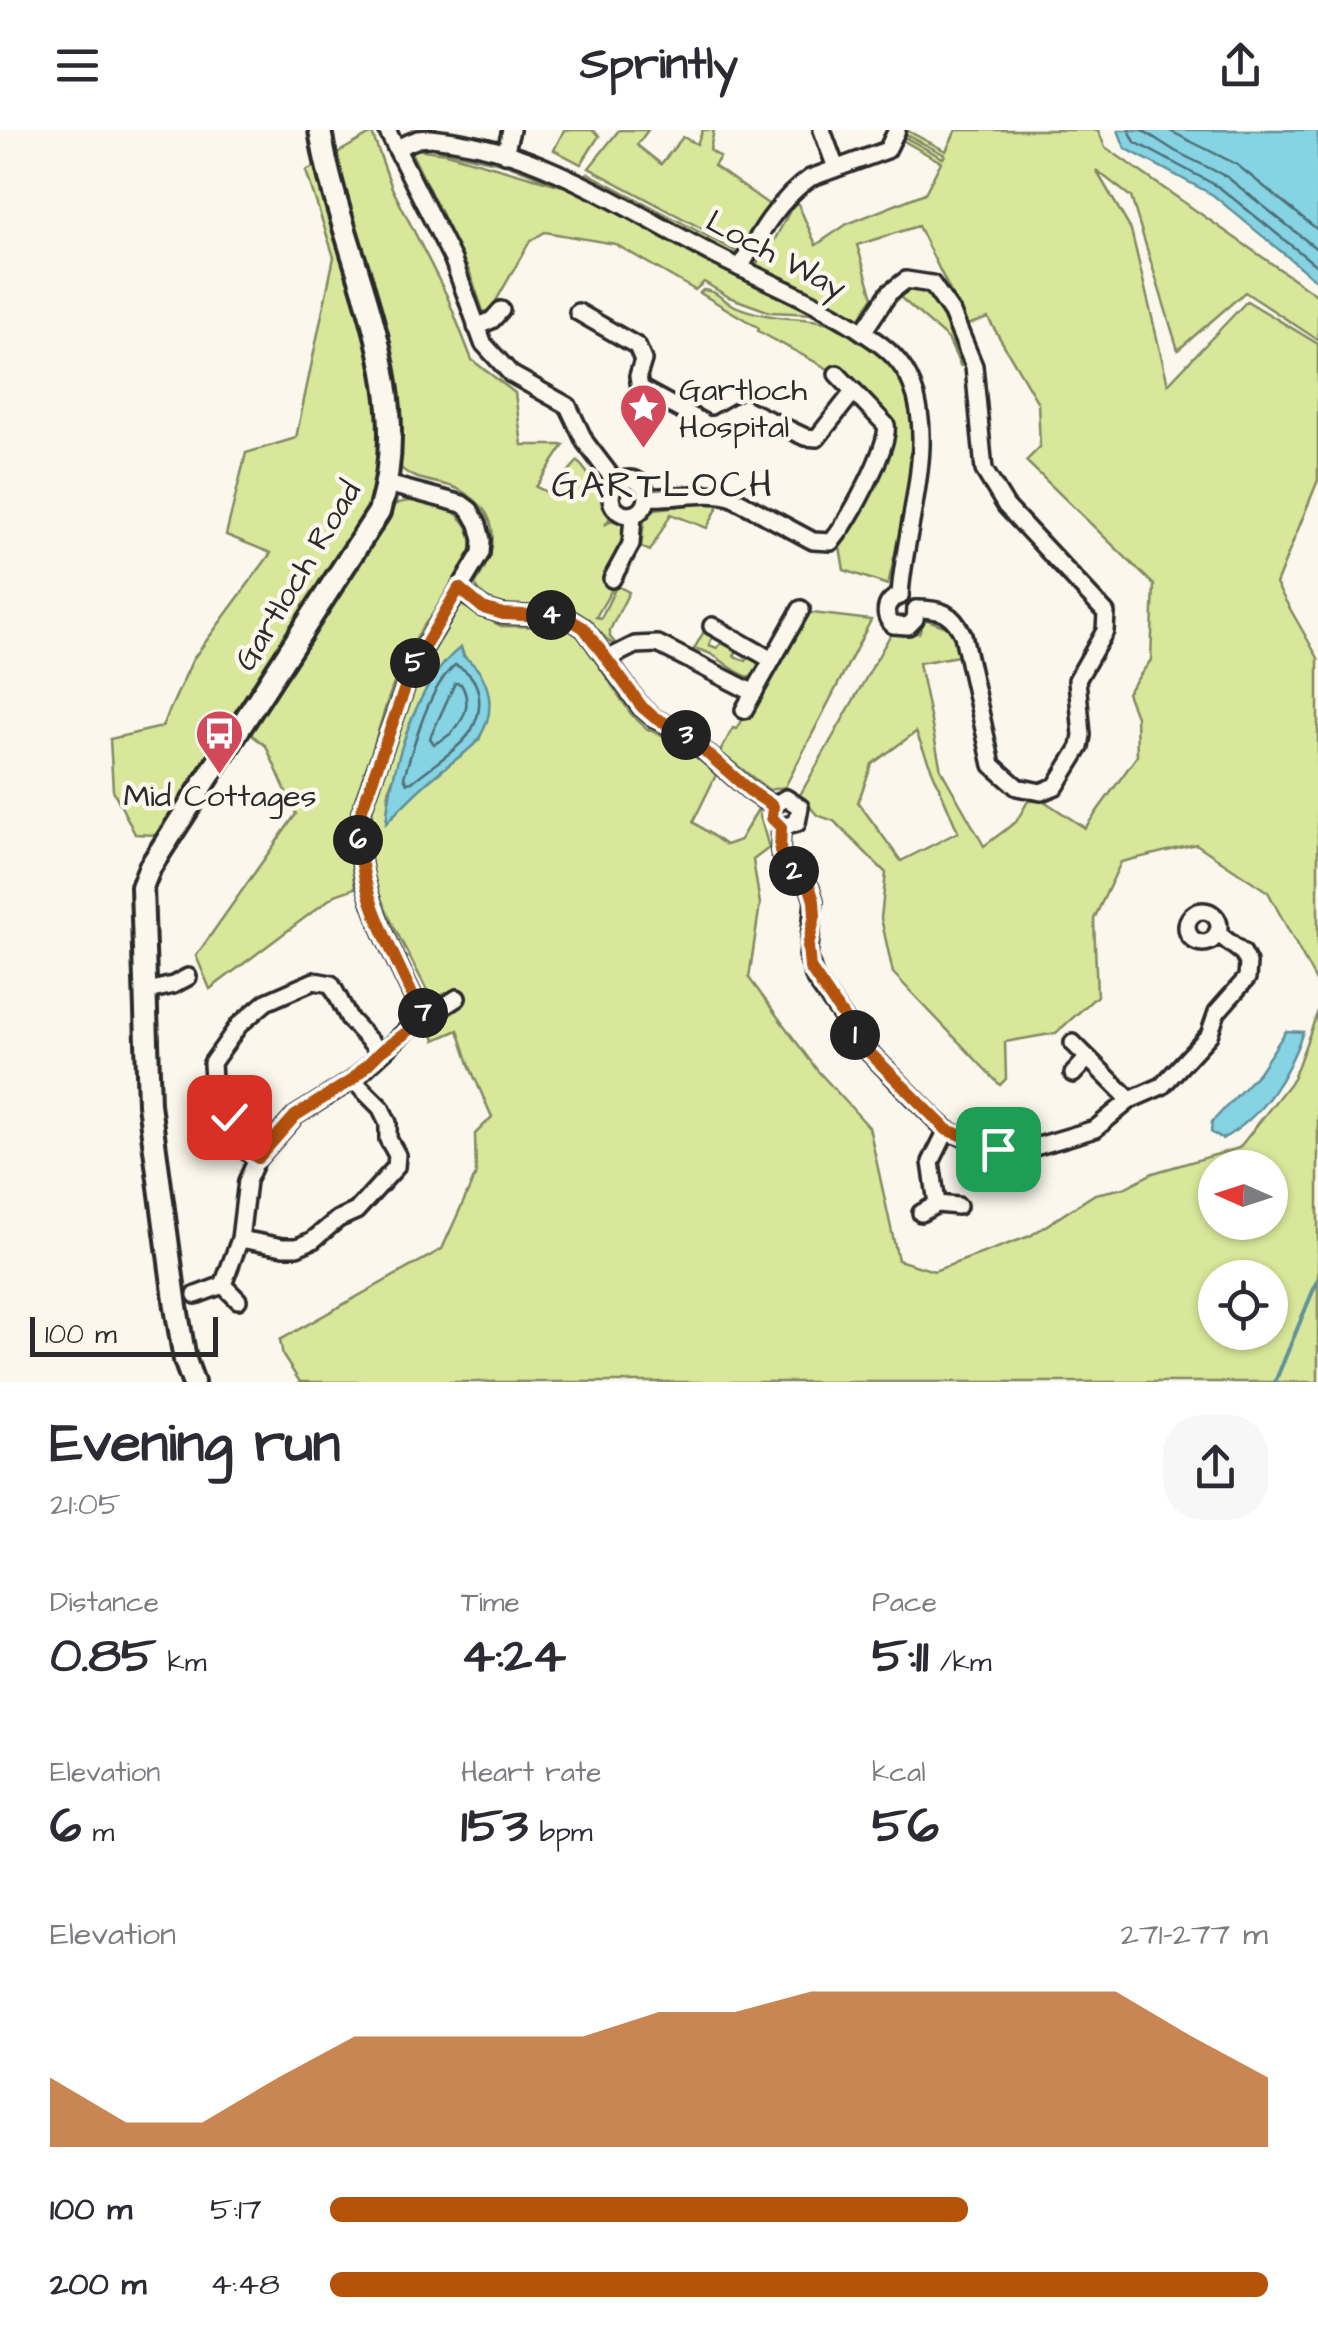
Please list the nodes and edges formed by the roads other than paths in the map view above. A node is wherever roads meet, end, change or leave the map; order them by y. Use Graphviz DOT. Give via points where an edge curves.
graph roads {
  1 [pos="320,130"];
  2 [pos="387,130"];
  3 [pos="511,130"];
  4 [pos="822,130"];
  5 [pos="898,130"];
  6 [pos="396,148"];
  7 [pos="504,154"];
  8 [pos="836,168"];
  9 [pos="740,268"];
  10 [pos="501,310"];
  11 [pos="578,312"];
  12 [pos="476,328"];
  13 [pos="863,332"];
  14 [pos="837,374"];
  15 [pos="854,391"];
  16 [pos="387,484"];
  17 [pos="616,484"];
  18 [pos="647,497"];
  19 [pos="633,514"];
  20 [pos="612,579"];
  21 [pos="459,588"];
  22 [pos="900,596"];
  23 [pos="800,608"];
  24 [pos="916,609"];
  25 [pos="716,633"];
  26 [pos="607,659"];
  27 [pos="772,660"];
  28 [pos="754,693"];
  29 [pos="744,710"];
  30 [pos="773,806"];
  31 [pos="781,827"];
  32 [pos="1217,932"];
  33 [pos="188,977"];
  34 [pos="144,992"];
  35 [pos="457,998"];
  36 [pos="426,1018"];
  37 [pos="1073,1043"];
  38 [pos="380,1052"];
  39 [pos="1088,1058"];
  40 [pos="1074,1074"];
  41 [pos="352,1080"];
  42 [pos="1130,1100"];
  43 [pos="947,1130"];
  44 [pos="258,1158"];
  45 [pos="937,1204"];
  46 [pos="958,1206"];
  47 [pos="921,1213"];
  48 [pos="240,1239"];
  49 [pos="223,1284"];
  50 [pos="196,1295"];
  51 [pos="238,1300"];
  52 [pos="193,1382"];
  1 -- 16 [label="main road, Gartloch Road" via="382,356 390,426"];
  2 -- 6 [label="street"];
  3 -- 7 [label="street"];
  4 -- 8 [label="street"];
  5 -- 8 [label="street" via="886,150"];
  6 -- 7 [label="street, Loch Way" via="431,138"];
  6 -- 12 [label="street" via="452,260"];
  7 -- 9 [label="street, Loch Way" via="639,211"];
  8 -- 9 [label="street" via="789,194"];
  9 -- 13 [label="street, Loch Way"];
  10 -- 12 [label="street"];
  11 -- 15 [label="street" via="637,346 640,388 700,424 716,424 744,408 817,438"];
  12 -- 17 [label="street" via="511,374 568,406"];
  13 -- 22 [label="street, Loch Way" via="901,363 917,398 915,516"];
  13 -- 24 [label="street" via="906,280 932,284 974,366 984,470 1006,506 1106,613 1105,631 1077,680 1080,747 1056,786 1041,792 1017,786 992,765 963,634 955,618"];
  14 -- 15 [label="street"];
  15 -- 18 [label="street" via="886,424 888,435 831,542 813,541 732,497"];
  16 -- 21 [label="street" via="450,498 470,510 481,554"];
  16 -- 34 [label="main road, Gartloch Road" via="369,527 150,867 141,902"];
  17 -- 18 [label="street" via="634,479"];
  17 -- 19 [label="street" via="614,505"];
  18 -- 19 [label="street"];
  19 -- 20 [label="street" via="632,544"];
  21 -- 26 [label="street" via="483,608 503,614 566,617 584,628"];
  21 -- 36 [label="street" via="412,668 358,832 368,896"];
  22 -- 24 [label="street"];
  22 -- 24 [label="street" via="886,608 893,625 908,626"];
  23 -- 27 [label="street"];
  25 -- 27 [label="street"];
  26 -- 28 [label="street" via="635,645 658,644"];
  26 -- 30 [label="street" via="642,707"];
  27 -- 28 [label="street"];
  28 -- 29 [label="street"];
  30 -- 31 [label="street" via="772,818"];
  30 -- 31 [label="street" via="786,798 800,806 797,823"];
  31 -- 43 [label="street" via="780,852 814,901 808,957 816,979 864,1047"];
  32 -- 42 [label="street" via="1243,953 1247,978 1217,1012 1209,1035 1162,1086"];
  33 -- 34 [label="street"];
  34 -- 52 [label="main road, Gartloch Road" via="149,1104 176,1308"];
  35 -- 36 [label="street"];
  36 -- 38 [label="street"];
  37 -- 39 [label="street"];
  38 -- 41 [label="street"];
  38 -- 44 [label="street" via="350,1020 331,984 322,982 266,1002 238,1024 212,1072 235,1142"];
  39 -- 40 [label="street"];
  39 -- 42 [label="street"];
  41 -- 44 [label="street" via="295,1116"];
  41 -- 48 [label="street" via="388,1122 396,1167 356,1211 314,1240 283,1247"];
  42 -- 43 [label="street" via="1096,1129 1028,1148 998,1149"];
  43 -- 45 [label="street" via="930,1162"];
  44 -- 48 [label="street" via="247,1180"];
  45 -- 46 [label="street"];
  45 -- 47 [label="street"];
  48 -- 49 [label="street"];
  49 -- 50 [label="street"];
  49 -- 51 [label="street"];
}
